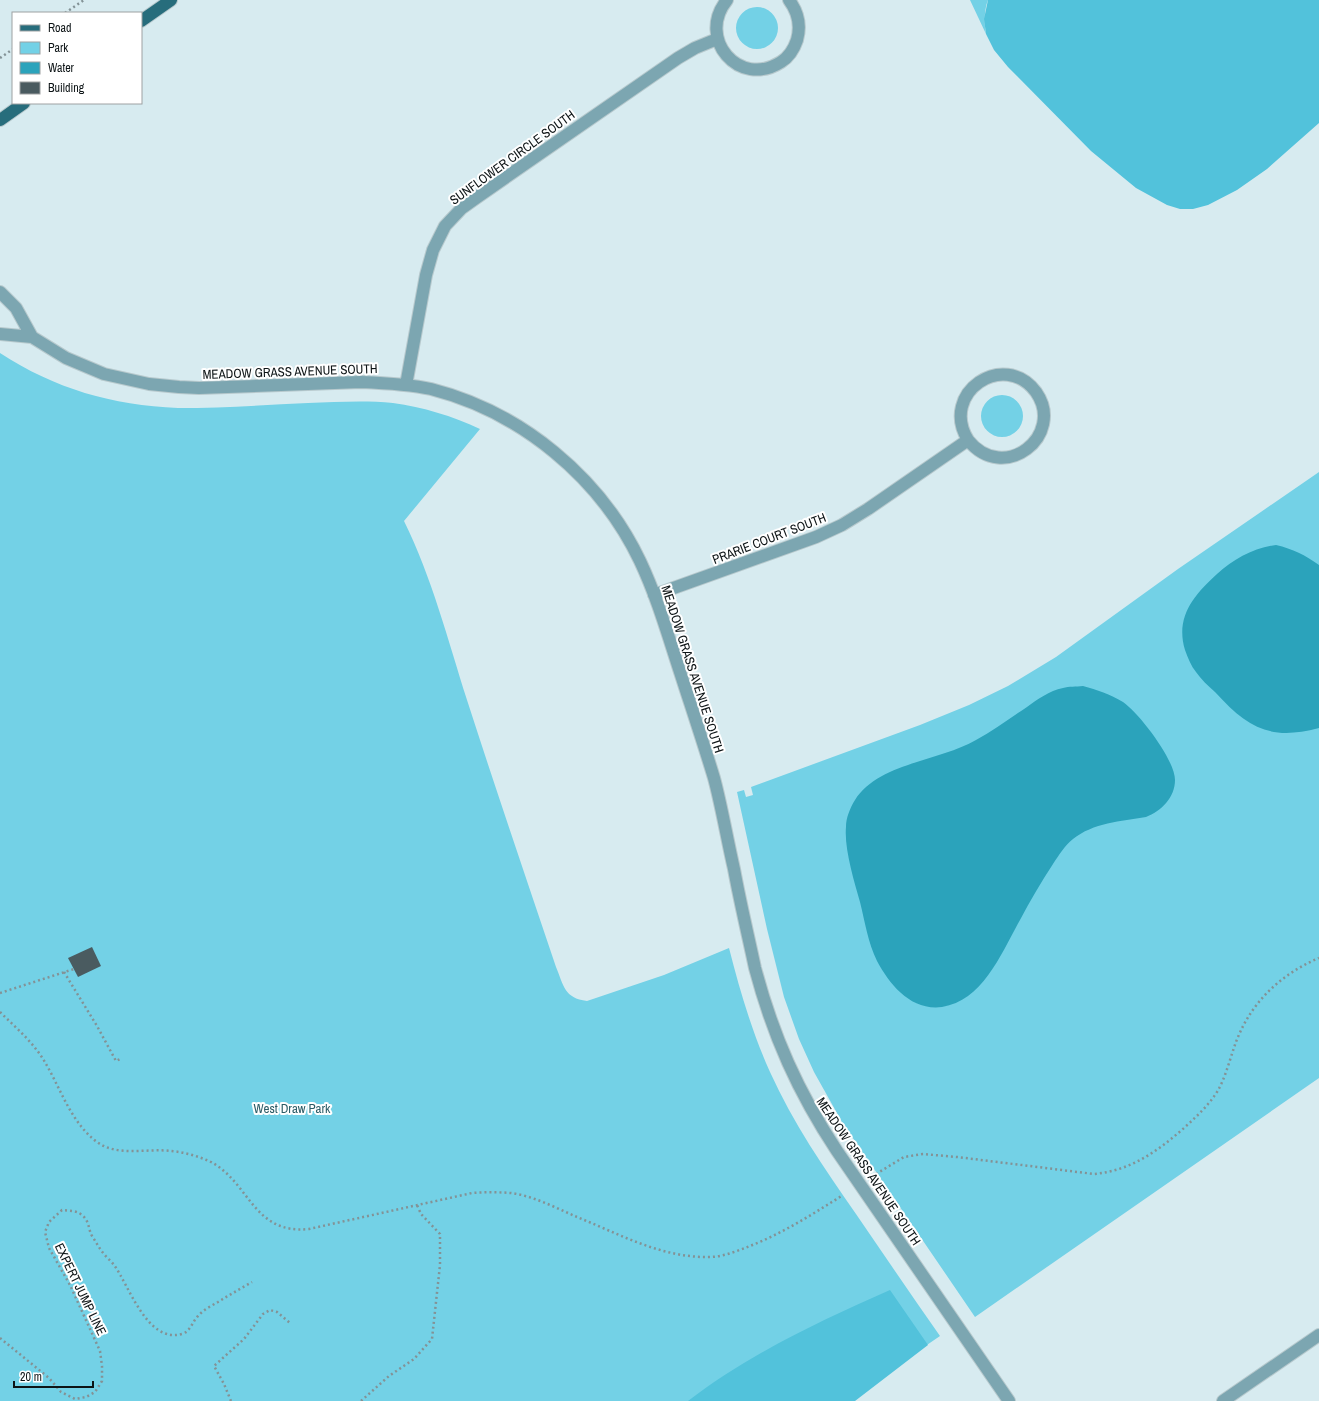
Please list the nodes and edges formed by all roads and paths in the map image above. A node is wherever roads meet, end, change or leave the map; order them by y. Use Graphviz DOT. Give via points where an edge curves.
graph roads {
  1 [pos="84,0"];
  2 [pos="171,0"];
  3 [pos="727,0"];
  4 [pos="788,0"];
  5 [pos="66,12"];
  6 [pos="142,20"];
  7 [pos="717,39"];
  8 [pos="12,50"];
  9 [pos="0,58"];
  10 [pos="23,104"];
  11 [pos="0,120"];
  12 [pos="0,292"];
  13 [pos="0,334"];
  14 [pos="32,337"];
  15 [pos="406,385"];
  16 [pos="968,440"];
  17 [pos="654,595"];
  18 [pos="1319,958"];
  19 [pos="74,969"];
  20 [pos="64,972"];
  21 [pos="0,993"];
  22 [pos="0,1012"];
  23 [pos="122,1058"];
  24 [pos="886,1168"];
  25 [pos="834,1201"];
  26 [pos="417,1205"];
  27 [pos="252,1282"];
  28 [pos="290,1323"];
  29 [pos="1319,1335"];
  30 [pos="0,1338"];
  31 [pos="230,1401"];
  32 [pos="361,1401"];
  33 [pos="1009,1401"];
  34 [pos="1223,1401"];
  1 -- 5 [label="path"];
  2 -- 6 [label="main road"];
  3 -- 7 [label="street" via="717,18"];
  4 -- 7 [label="street" via="796,12 799,31 793,50 779,63 761,69 741,66 726,55"];
  7 -- 15 [label="street, SUNFLOWER CIRCLE SOUTH" via="678,58 454,215 438,238 429,262"];
  8 -- 9 [label="path"];
  10 -- 11 [label="main road"];
  12 -- 14 [label="street, MEADOW GRASS AVENUE SOUTH" via="16,308"];
  13 -- 14 [label="street, MEADOW GRASS AVENUE SOUTH"];
  14 -- 15 [label="street, MEADOW GRASS AVENUE SOUTH" via="84,366 104,374 149,384 198,388 348,382"];
  15 -- 17 [label="street, MEADOW GRASS AVENUE SOUTH" via="432,390 488,410 523,430 563,459 589,485 621,527 638,557"];
  16 -- 16 [label="street" via="981,453 999,458 1018,455 1028,448 1037,439 1044,416 1036,392 1027,383 1010,375 992,376 975,384 964,399 960,411 962,429"];
  16 -- 17 [label="street, PRARIE COURT SOUTH" via="836,528 805,542"];
  17 -- 33 [label="street, MEADOW GRASS AVENUE SOUTH" via="714,780 755,968 769,1016 785,1056 802,1094 822,1129"];
  18 -- 24 [label="path" via="1280,980 1264,995 1247,1018 1222,1082 1209,1104 1176,1135 1141,1160 1115,1171 1094,1174 923,1154 904,1157"];
  19 -- 20 [label="path"];
  20 -- 21 [label="path"];
  20 -- 23 [label="path" via="116,1061"];
  22 -- 26 [label="path" via="35,1047 79,1123 103,1146 121,1150 171,1151 188,1154 217,1165 265,1217 278,1226 291,1230 309,1229"];
  25 -- 26 [label="path" via="792,1227 764,1240 734,1252 710,1257 682,1255 655,1248 535,1199 512,1193 472,1193"];
  26 -- 32 [label="path" via="421,1214 440,1234 440,1265 432,1339 414,1359 389,1376"];
  27 -- 30 [label="path, EXPERT JUMP LINE" via="206,1309 183,1334 165,1333 145,1317 114,1264 91,1234 90,1226 83,1216 76,1211 62,1210 49,1222 45,1232 49,1248 70,1285 100,1351 102,1381 94,1392 75,1399 61,1392 49,1378"];
  28 -- 31 [label="path" via="278,1312 270,1310 263,1314 244,1339 214,1366"];
  29 -- 34 [label="street"];
}
